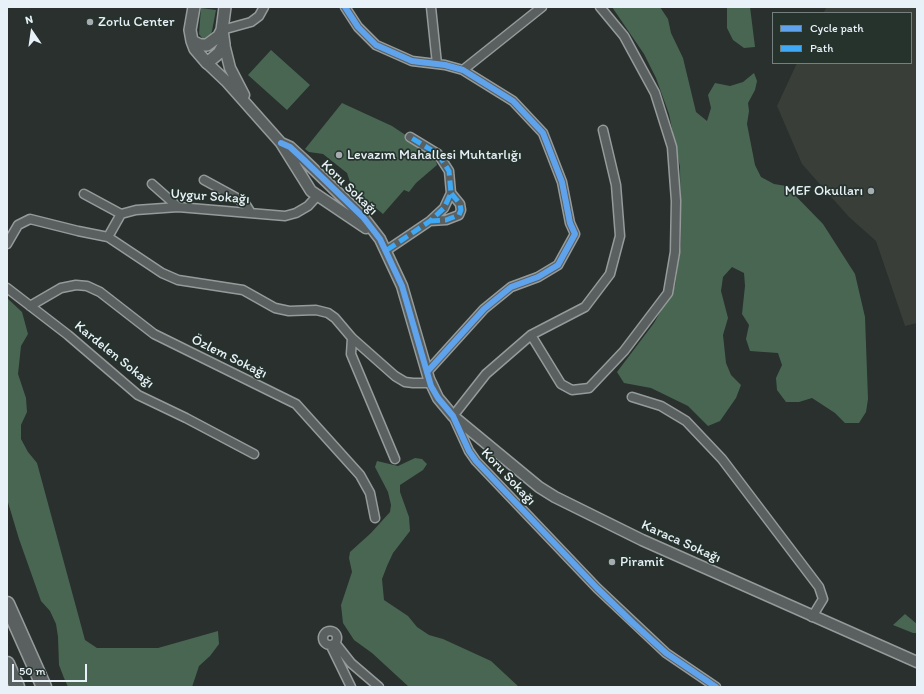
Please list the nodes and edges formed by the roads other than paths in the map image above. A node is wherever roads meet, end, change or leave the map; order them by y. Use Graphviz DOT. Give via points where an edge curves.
graph roads {
  1 [pos="194,7"];
  2 [pos="225,7"];
  3 [pos="264,7"];
  4 [pos="345,7"];
  5 [pos="431,7"];
  6 [pos="542,7"];
  7 [pos="600,7"];
  8 [pos="222,30"];
  9 [pos="192,41"];
  10 [pos="224,44"];
  11 [pos="207,63"];
  12 [pos="437,64"];
  13 [pos="463,70"];
  14 [pos="250,107"];
  15 [pos="604,130"];
  16 [pos="410,137"];
  17 [pos="281,143"];
  18 [pos="319,174"];
  19 [pos="204,180"];
  20 [pos="152,184"];
  21 [pos="307,184"];
  22 [pos="331,187"];
  23 [pos="451,193"];
  24 [pos="84,194"];
  25 [pos="319,196"];
  26 [pos="178,207"];
  27 [pos="251,213"];
  28 [pos="121,214"];
  29 [pos="430,221"];
  30 [pos="108,237"];
  31 [pos="380,239"];
  32 [pos="7,244"];
  33 [pos="387,250"];
  34 [pos="7,288"];
  35 [pos="30,306"];
  36 [pos="531,335"];
  37 [pos="352,338"];
  38 [pos="427,372"];
  39 [pos="430,382"];
  40 [pos="632,397"];
  41 [pos="453,416"];
  42 [pos="254,454"];
  43 [pos="395,459"];
  44 [pos="375,518"];
  45 [pos="7,604"];
  46 [pos="812,617"];
  47 [pos="917,662"];
  48 [pos="7,664"];
  49 [pos="17,687"];
  50 [pos="44,687"];
  51 [pos="351,687"];
  52 [pos="379,687"];
  53 [pos="716,687"];
  1 -- 9 [label="main road" via="190,30"];
  2 -- 8 [label="main road"];
  3 -- 8 [label="street" via="259,16 251,22"];
  4 -- 12 [label="street" via="358,27 376,45 412,61"];
  5 -- 12 [label="street"];
  6 -- 13 [label="street"];
  7 -- 36 [label="street" via="624,36 655,93 672,147 676,201 675,252 668,293 624,352 589,388 572,390 561,384"];
  8 -- 9 [label="main road" via="215,40 207,45"];
  8 -- 10 [label="main road"];
  9 -- 11 [label="main road" via="195,49"];
  10 -- 11 [label="main road" via="220,53"];
  10 -- 14 [label="street, Koru Sokağı" via="230,68"];
  11 -- 14 [label="street, Koru Sokağı"];
  12 -- 13 [label="street"];
  13 -- 38 [label="street" via="513,100 543,133 562,182 570,223 575,234 558,265 538,277 512,287 484,309"];
  14 -- 17 [label="street, Koru Sokağı"];
  15 -- 36 [label="street" via="616,185 620,236 610,274 585,308"];
  16 -- 23 [label="street" via="438,154 450,170"];
  17 -- 18 [label="street, Koru Sokağı" via="290,147"];
  17 -- 21 [label="street, Koru Sokağı"];
  18 -- 21 [label="street"];
  18 -- 22 [label="street, Koru Sokağı"];
  19 -- 27 [label="street" via="237,198"];
  20 -- 26 [label="street"];
  21 -- 25 [label="street, Koru Sokağı"];
  22 -- 25 [label="street"];
  22 -- 31 [label="street, Koru Sokağı" via="363,216"];
  23 -- 29 [label="street" via="444,208"];
  23 -- 29 [label="street" via="460,204 459,215 446,220"];
  24 -- 28 [label="street"];
  25 -- 27 [label="street, Uygur Sokağı" via="308,206 285,216"];
  25 -- 31 [label="street, Koru Sokağı" via="356,219"];
  26 -- 27 [label="street, Uygur Sokağı"];
  26 -- 28 [label="street, Uygur Sokağı" via="136,210"];
  28 -- 30 [label="street"];
  29 -- 33 [label="street"];
  30 -- 32 [label="street" via="30,219 18,225"];
  30 -- 37 [label="street" via="162,273 178,280 243,290 275,308 289,312 316,310 328,313"];
  31 -- 33 [label="street, Koru Sokağı"];
  33 -- 38 [label="street, Koru Sokağı" via="402,286"];
  34 -- 35 [label="street, Kardelen Sokağı"];
  35 -- 42 [label="street, Kardelen Sokağı" via="138,395"];
  35 -- 44 [label="street, Özlem Sokağı" via="61,288 87,286 100,292 154,334 296,404 360,475 370,493"];
  36 -- 41 [label="street" via="486,374"];
  37 -- 39 [label="street" via="405,382"];
  37 -- 43 [label="street" via="351,354"];
  38 -- 39 [label="street, Koru Sokağı"];
  39 -- 41 [label="street, Koru Sokağı" via="438,398"];
  40 -- 46 [label="street" via="661,406 686,421 722,459 819,587 823,599"];
  41 -- 46 [label="street, Karaca Sokağı" via="539,487 555,497 642,540"];
  41 -- 53 [label="street, Koru Sokağı" via="476,461 597,588 666,652"];
  45 -- 50 [label="highway"];
  46 -- 47 [label="street, Karaca Sokağı"];
  48 -- 49 [label="highway"];
  51 -- 52 [label="street" via="333,645"];
}
